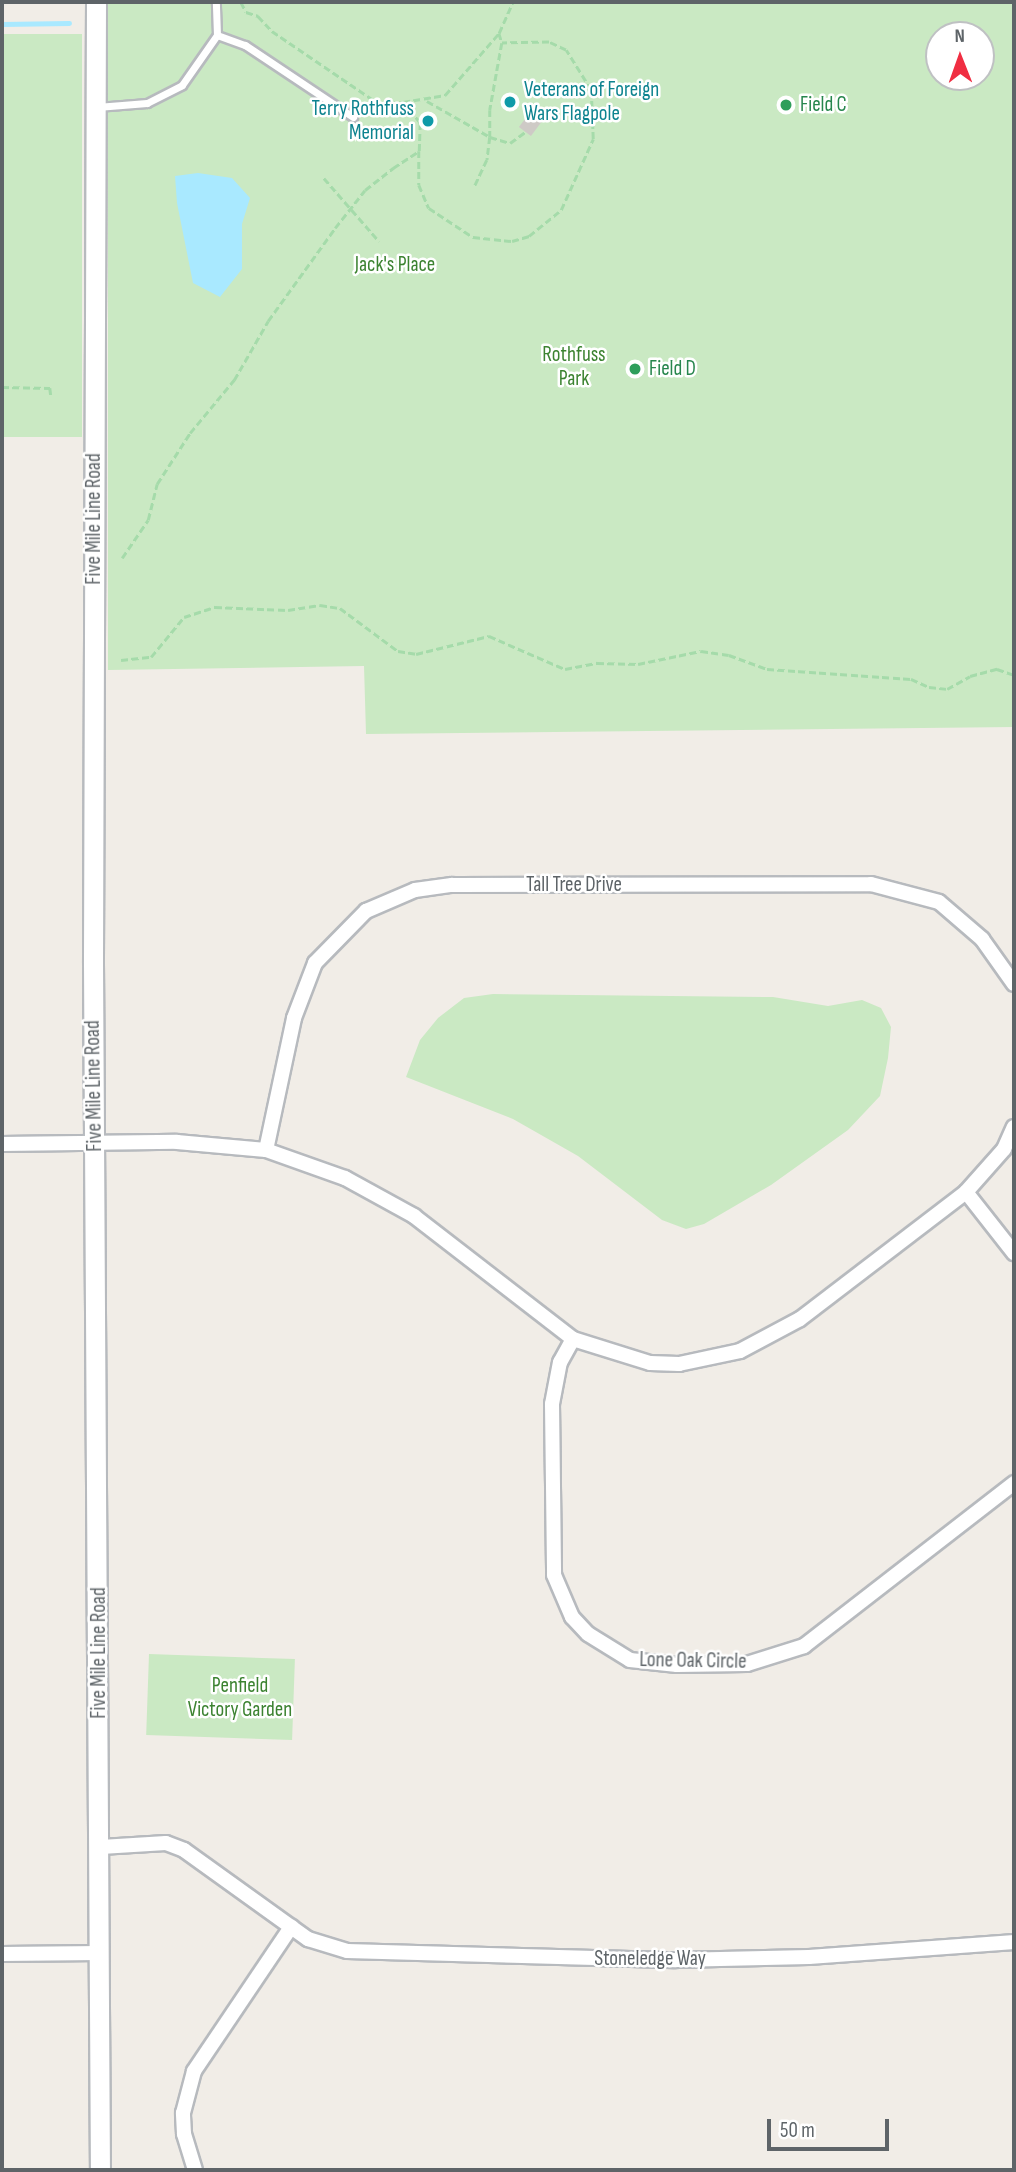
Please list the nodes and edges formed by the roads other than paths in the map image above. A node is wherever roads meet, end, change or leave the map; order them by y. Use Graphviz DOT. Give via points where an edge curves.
graph roads {
  1 [pos="96,2"];
  2 [pos="216,2"];
  3 [pos="217,35"];
  4 [pos="96,107"];
  5 [pos="353,117"];
  6 [pos="1014,984"];
  7 [pos="1014,1127"];
  8 [pos="95,1143"];
  9 [pos="2,1144"];
  10 [pos="265,1150"];
  11 [pos="966,1192"];
  12 [pos="1014,1253"];
  13 [pos="573,1339"];
  14 [pos="1014,1483"];
  15 [pos="101,1847"];
  16 [pos="291,1927"];
  17 [pos="1014,1942"];
  18 [pos="100,1953"];
  19 [pos="2,1954"];
  20 [pos="100,2170"];
  21 [pos="195,2170"];
  1 -- 4 [label="main road, Five Mile Line Road"];
  2 -- 3 [label="lane"];
  3 -- 4 [label="lane" via="182,85 147,103"];
  3 -- 5 [label="lane" via="245,45"];
  4 -- 8 [label="main road, Five Mile Line Road"];
  6 -- 10 [label="street, Tall Tree Drive" via="982,939 939,902 871,884 452,885 415,890 366,911 315,963 294,1017"];
  7 -- 11 [label="street" via="998,1157"];
  8 -- 9 [label="street"];
  8 -- 10 [label="street" via="177,1142"];
  8 -- 15 [label="main road, Five Mile Line Road"];
  10 -- 13 [label="street" via="345,1178 414,1216"];
  11 -- 12 [label="street"];
  11 -- 13 [label="street" via="800,1319 740,1351 713,1360 650,1363"];
  13 -- 14 [label="street, Lone Oak Circle" via="560,1362 552,1404 554,1575 572,1617 588,1634 630,1660 747,1664 804,1646"];
  15 -- 16 [label="street, Stoneledge Way" via="143,1842 184,1850"];
  15 -- 18 [label="main road, Five Mile Line Road"];
  16 -- 17 [label="street, Stoneledge Way" via="308,1939 347,1951 544,1959 809,1957"];
  16 -- 21 [label="street" via="194,2071 183,2113"];
  18 -- 19 [label="street"];
  18 -- 20 [label="main road, Five Mile Line Road"];
}
